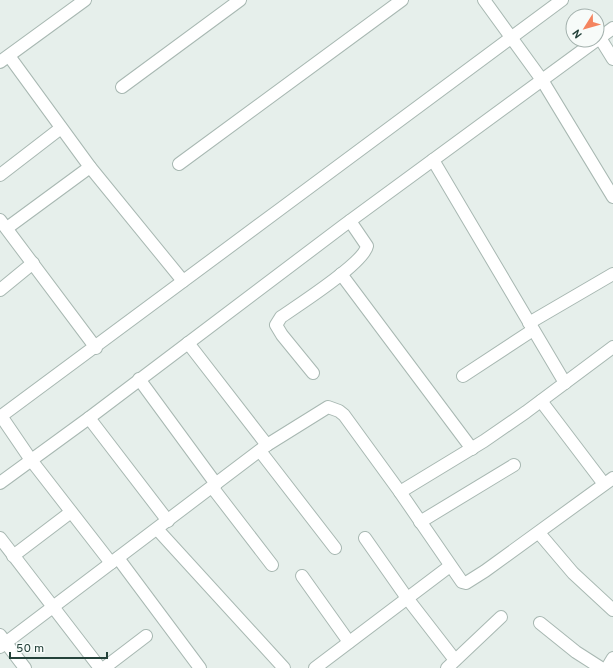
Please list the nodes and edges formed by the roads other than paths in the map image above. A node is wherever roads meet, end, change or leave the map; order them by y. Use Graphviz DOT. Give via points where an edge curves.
graph roads {
  1 [pos="85,0"];
  2 [pos="240,0"];
  3 [pos="402,0"];
  4 [pos="484,0"];
  5 [pos="562,0"];
  6 [pos="613,28"];
  7 [pos="605,34"];
  8 [pos="512,37"];
  9 [pos="605,46"];
  10 [pos="586,48"];
  11 [pos="613,58"];
  12 [pos="4,59"];
  13 [pos="542,80"];
  14 [pos="122,87"];
  15 [pos="62,128"];
  16 [pos="433,160"];
  17 [pos="178,164"];
  18 [pos="90,167"];
  19 [pos="0,175"];
  20 [pos="613,197"];
  21 [pos="350,220"];
  22 [pos="4,224"];
  23 [pos="33,263"];
  24 [pos="341,274"];
  25 [pos="613,274"];
  26 [pos="183,281"];
  27 [pos="0,290"];
  28 [pos="531,326"];
  29 [pos="188,343"];
  30 [pos="613,347"];
  31 [pos="96,348"];
  32 [pos="314,373"];
  33 [pos="463,376"];
  34 [pos="139,379"];
  35 [pos="565,383"];
  36 [pos="541,401"];
  37 [pos="0,417"];
  38 [pos="89,418"];
  39 [pos="263,448"];
  40 [pos="472,449"];
  41 [pos="31,460"];
  42 [pos="514,466"];
  43 [pos="609,481"];
  44 [pos="0,483"];
  45 [pos="214,485"];
  46 [pos="400,492"];
  47 [pos="71,512"];
  48 [pos="168,521"];
  49 [pos="420,522"];
  50 [pos="157,528"];
  51 [pos="539,533"];
  52 [pos="0,538"];
  53 [pos="365,538"];
  54 [pos="335,548"];
  55 [pos="13,556"];
  56 [pos="115,560"];
  57 [pos="272,565"];
  58 [pos="450,566"];
  59 [pos="302,576"];
  60 [pos="407,598"];
  61 [pos="52,607"];
  62 [pos="613,610"];
  63 [pos="500,616"];
  64 [pos="540,623"];
  65 [pos="146,636"];
  66 [pos="2,641"];
  67 [pos="349,642"];
  68 [pos="613,658"];
  69 [pos="451,664"];
  70 [pos="25,668"];
  71 [pos="100,668"];
  72 [pos="104,668"];
  73 [pos="200,668"];
  74 [pos="284,668"];
  75 [pos="315,668"];
  76 [pos="601,668"];
  77 [pos="607,668"];
  1 -- 12 [label="street"];
  2 -- 14 [label="street"];
  3 -- 17 [label="street"];
  4 -- 8 [label="street"];
  5 -- 8 [label="street"];
  6 -- 7 [label="street"];
  8 -- 13 [label="street"];
  8 -- 26 [label="street"];
  9 -- 11 [label="street"];
  10 -- 13 [label="street"];
  12 -- 15 [label="street"];
  13 -- 16 [label="street"];
  13 -- 20 [label="street"];
  15 -- 18 [label="street"];
  15 -- 19 [label="street"];
  16 -- 21 [label="street"];
  16 -- 28 [label="street"];
  18 -- 22 [label="street"];
  18 -- 26 [label="street"];
  21 -- 24 [label="street" via="365,242 366,249 364,254"];
  21 -- 29 [label="street"];
  22 -- 23 [label="street"];
  23 -- 27 [label="street"];
  23 -- 31 [label="street"];
  24 -- 32 [label="street" via="281,317 276,325"];
  24 -- 40 [label="street"];
  25 -- 28 [label="street"];
  26 -- 31 [label="street"];
  28 -- 33 [label="street"];
  28 -- 35 [label="street"];
  29 -- 34 [label="street"];
  29 -- 39 [label="street"];
  30 -- 35 [label="street"];
  31 -- 37 [label="street"];
  34 -- 38 [label="street"];
  34 -- 45 [label="street"];
  35 -- 36 [label="street"];
  36 -- 40 [label="street"];
  36 -- 43 [label="street"];
  37 -- 41 [label="street"];
  38 -- 41 [label="street"];
  38 -- 48 [label="street"];
  39 -- 45 [label="street"];
  39 -- 46 [label="street" via="324,409 334,408 344,415"];
  39 -- 54 [label="street"];
  40 -- 46 [label="street"];
  41 -- 44 [label="street"];
  41 -- 47 [label="street"];
  42 -- 49 [label="street"];
  43 -- 51 [label="street"];
  45 -- 48 [label="street"];
  45 -- 57 [label="street"];
  46 -- 49 [label="street"];
  47 -- 55 [label="street"];
  47 -- 56 [label="street"];
  48 -- 50 [label="street"];
  49 -- 58 [label="street"];
  50 -- 56 [label="street"];
  50 -- 74 [label="street"];
  51 -- 58 [label="street" via="466,583 462,582"];
  51 -- 62 [label="street" via="573,574"];
  52 -- 55 [label="street"];
  53 -- 60 [label="street"];
  55 -- 61 [label="street"];
  56 -- 61 [label="street"];
  56 -- 73 [label="street"];
  58 -- 60 [label="street"];
  59 -- 67 [label="street"];
  60 -- 67 [label="street"];
  60 -- 69 [label="street"];
  61 -- 66 [label="street"];
  61 -- 71 [label="street"];
  63 -- 69 [label="street"];
  64 -- 76 [label="street"];
  65 -- 72 [label="street"];
  66 -- 70 [label="street"];
  67 -- 75 [label="street"];
  68 -- 77 [label="street"];
}
